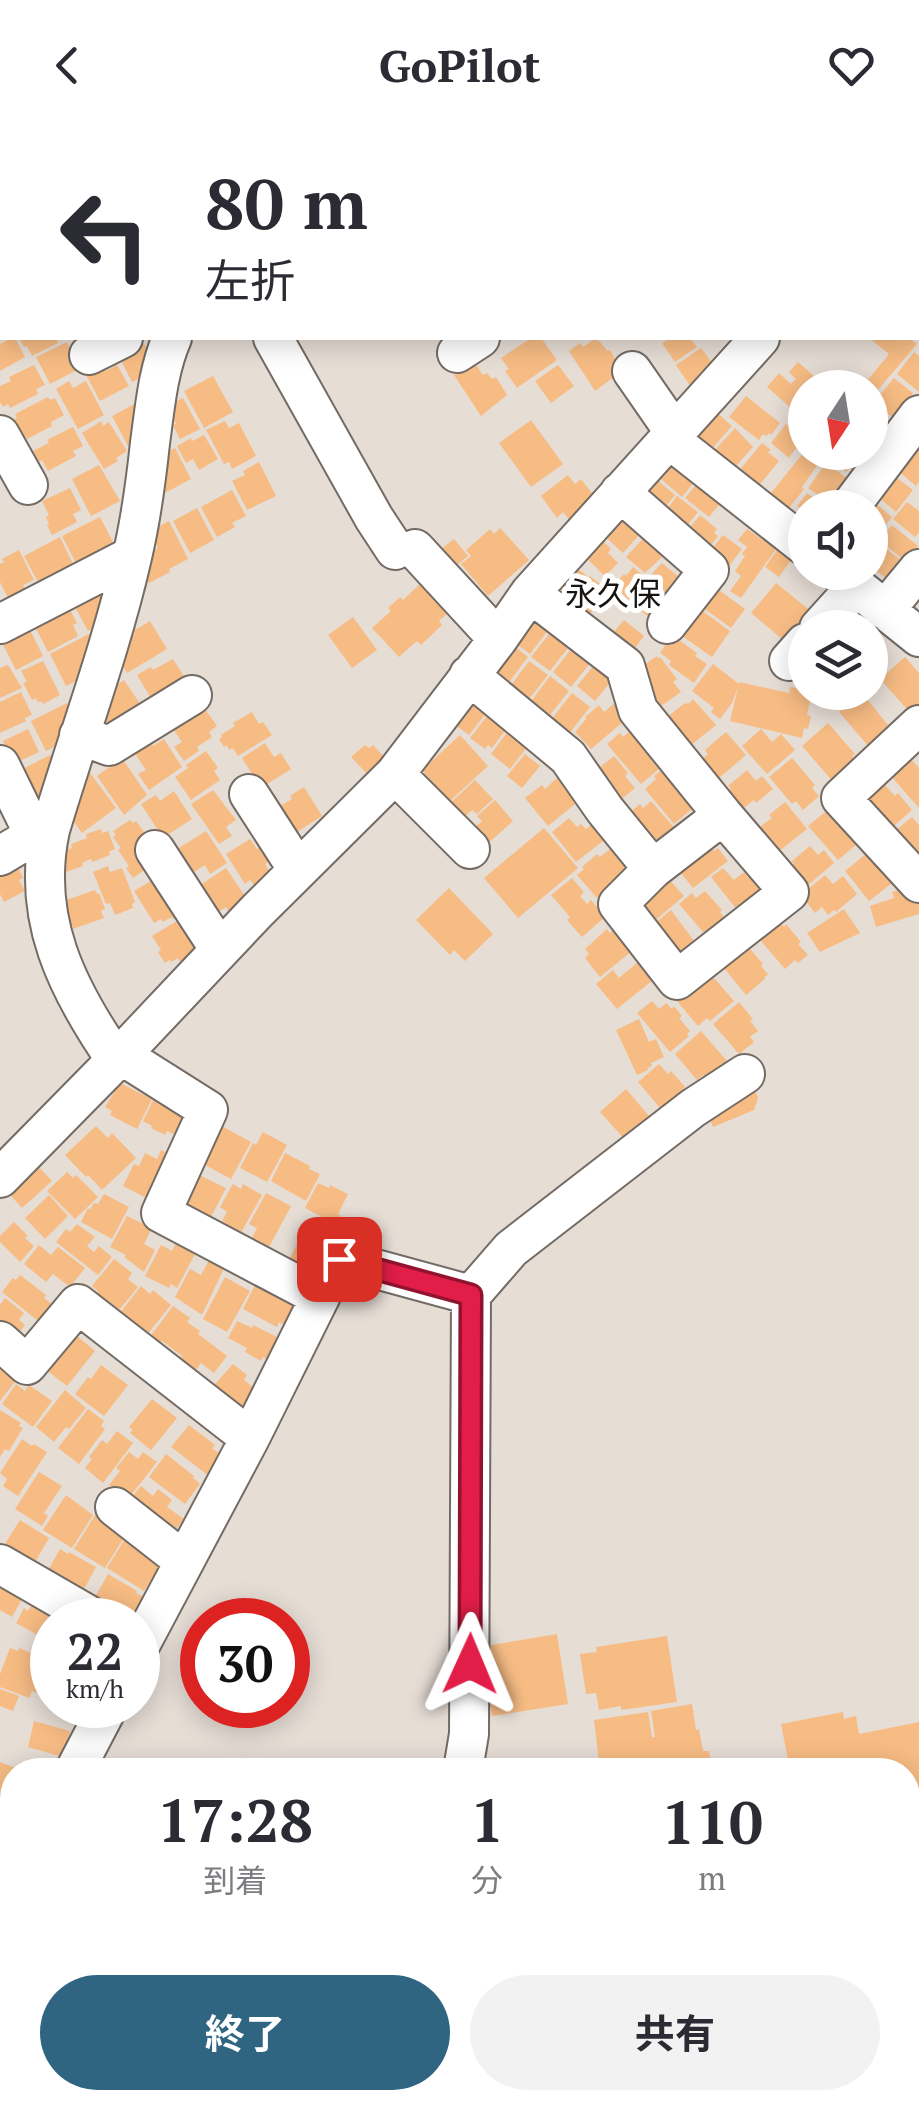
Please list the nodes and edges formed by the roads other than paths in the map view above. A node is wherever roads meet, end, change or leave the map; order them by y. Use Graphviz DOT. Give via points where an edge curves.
graph roads {
  1 [pos="119,340"];
  2 [pos="171,340"];
  3 [pos="274,340"];
  4 [pos="739,346"];
  5 [pos="90,355"];
  6 [pos="632,372"];
  7 [pos="919,414"];
  8 [pos="0,435"];
  9 [pos="672,436"];
  10 [pos="24,488"];
  11 [pos="862,490"];
  12 [pos="620,492"];
  13 [pos="788,532"];
  14 [pos="132,556"];
  15 [pos="919,569"];
  16 [pos="860,590"];
  17 [pos="530,592"];
  18 [pos="885,610"];
  19 [pos="888,612"];
  20 [pos="0,624"];
  21 [pos="667,624"];
  22 [pos="919,637"];
  23 [pos="498,639"];
  24 [pos="469,675"];
  25 [pos="192,695"];
  26 [pos="919,724"];
  27 [pos="79,735"];
  28 [pos="0,765"];
  29 [pos="395,774"];
  30 [pos="249,794"];
  31 [pos="723,816"];
  32 [pos="40,845"];
  33 [pos="154,850"];
  34 [pos="470,850"];
  35 [pos="0,856"];
  36 [pos="653,868"];
  37 [pos="298,870"];
  38 [pos="919,883"];
  39 [pos="220,950"];
  40 [pos="118,1058"];
  41 [pos="745,1074"];
  42 [pos="0,1178"];
  43 [pos="471,1295"];
  44 [pos="320,1297"];
  45 [pos="0,1341"];
  46 [pos="250,1438"];
  47 [pos="115,1507"];
  48 [pos="184,1561"];
  49 [pos="0,1564"];
  50 [pos="59,1598"];
  51 [pos="160,1605"];
  52 [pos="96,1728"];
  53 [pos="81,1758"];
  54 [pos="465,1758"];
  1 -- 5 [label="street"];
  2 -- 14 [label="street"];
  3 -- 23 [label="street" via="374,518"];
  4 -- 9 [label="street"];
  6 -- 9 [label="street"];
  7 -- 11 [label="street"];
  8 -- 10 [label="street"];
  9 -- 12 [label="street"];
  9 -- 13 [label="street"];
  12 -- 17 [label="street"];
  12 -- 21 [label="street" via="710,570"];
  14 -- 20 [label="street"];
  14 -- 27 [label="street"];
  15 -- 18 [label="street"];
  16 -- 18 [label="street"];
  17 -- 23 [label="street"];
  17 -- 31 [label="street" via="625,666 638,710"];
  19 -- 22 [label="street"];
  23 -- 24 [label="street"];
  24 -- 29 [label="street"];
  24 -- 36 [label="street" via="568,757"];
  25 -- 27 [label="street" via="109,746"];
  26 -- 38 [label="street" via="841,798"];
  27 -- 32 [label="street"];
  28 -- 32 [label="street"];
  29 -- 34 [label="street"];
  29 -- 37 [label="street"];
  30 -- 37 [label="street"];
  31 -- 36 [label="street"];
  31 -- 36 [label="street" via="788,892 677,980 618,904"];
  32 -- 35 [label="street"];
  32 -- 40 [label="street" via="46,910 60,962 93,1027"];
  33 -- 39 [label="street"];
  37 -- 39 [label="street"];
  39 -- 40 [label="street"];
  40 -- 42 [label="street"];
  40 -- 44 [label="street" via="208,1110 162,1213"];
  41 -- 43 [label="street" via="511,1249"];
  43 -- 44 [label="street" via="339,1259"];
  43 -- 54 [label="street"];
  44 -- 46 [label="street"];
  45 -- 46 [label="street" via="27,1365 78,1304"];
  46 -- 48 [label="street"];
  47 -- 48 [label="street"];
  48 -- 51 [label="street"];
  49 -- 50 [label="street"];
  52 -- 53 [label="street"];
}
